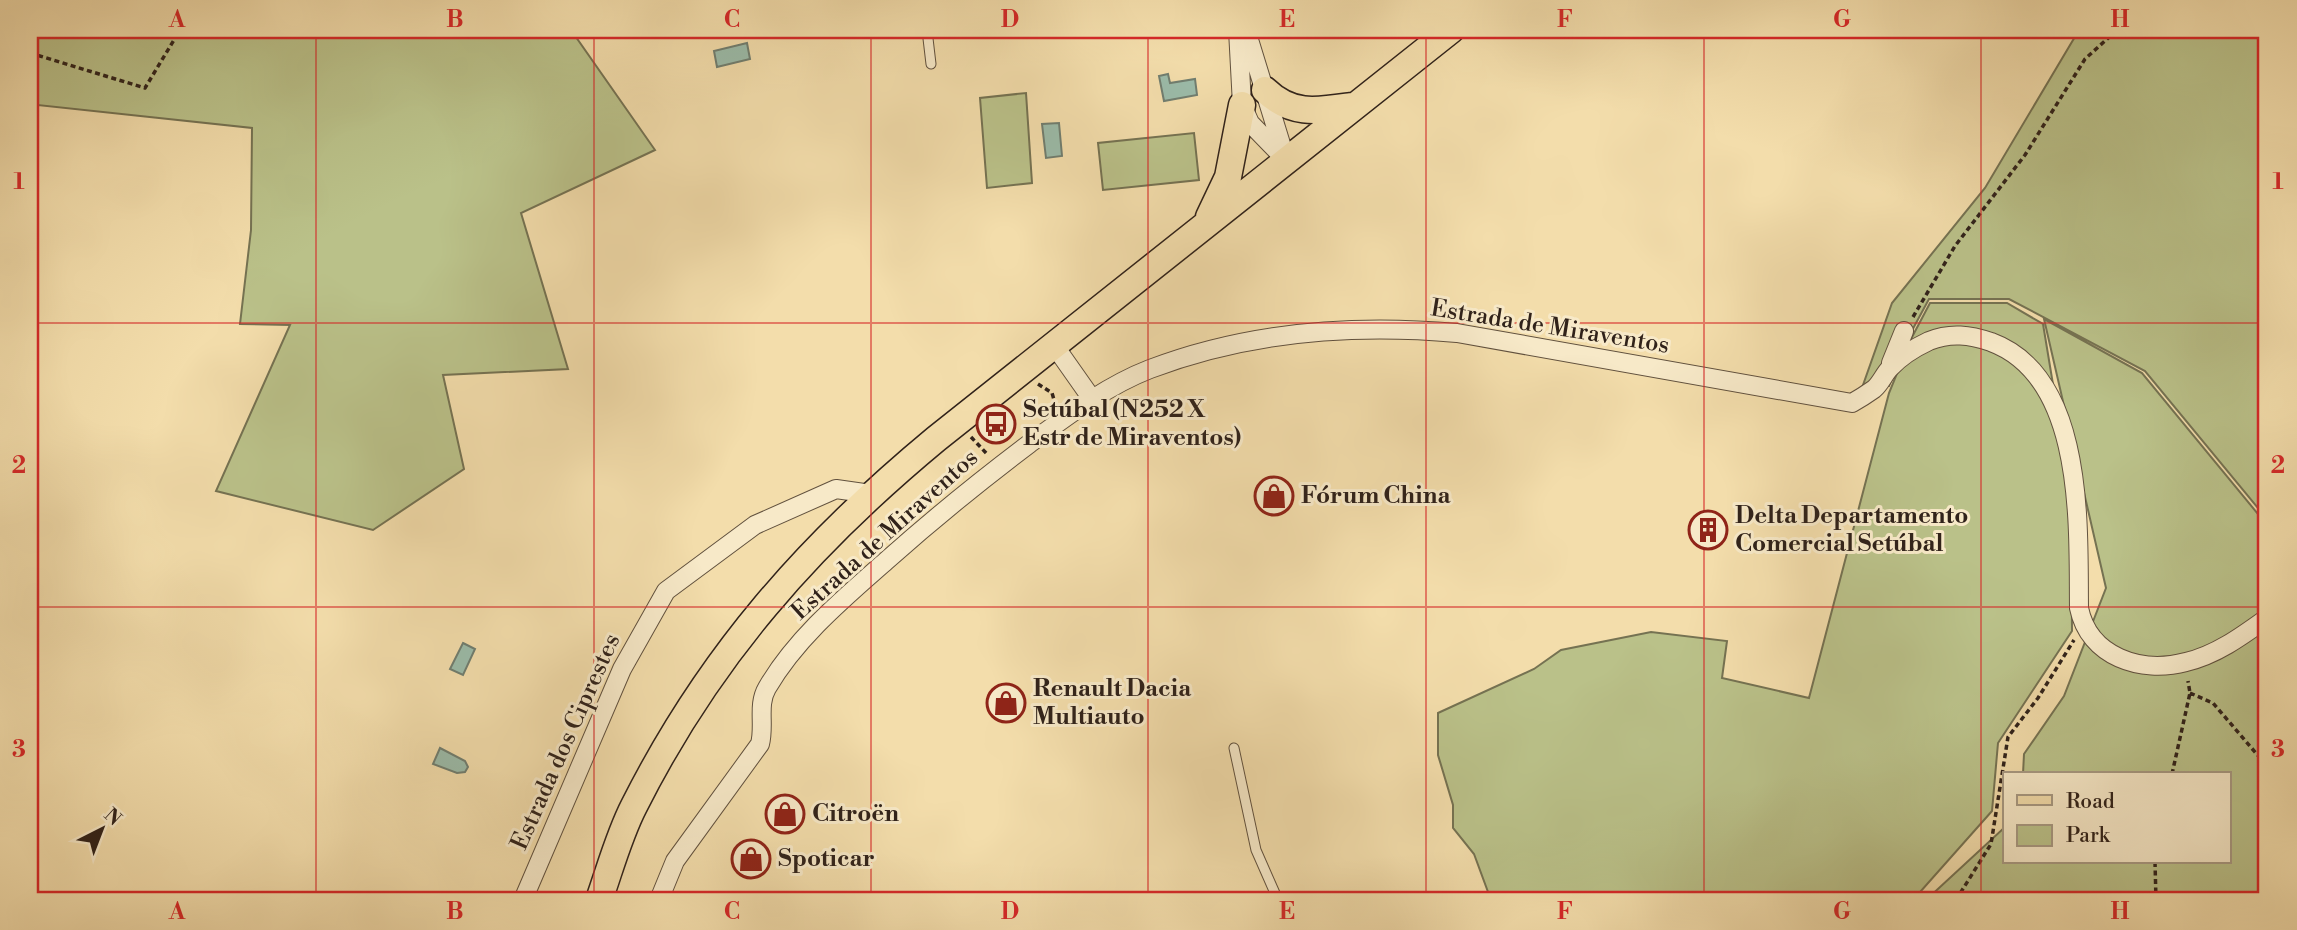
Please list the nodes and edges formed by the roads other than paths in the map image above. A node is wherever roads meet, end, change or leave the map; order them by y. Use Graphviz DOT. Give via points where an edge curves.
graph roads {
  1 [pos="927,30"];
  2 [pos="1238,30"];
  3 [pos="1246,30"];
  4 [pos="1451,30"];
  5 [pos="932,64"];
  6 [pos="1265,90"];
  7 [pos="1242,105"];
  8 [pos="1352,106"];
  9 [pos="1285,159"];
  10 [pos="1207,222"];
  11 [pos="1904,331"];
  12 [pos="1054,345"];
  13 [pos="1888,369"];
  14 [pos="1092,399"];
  15 [pos="871,494"];
  16 [pos="2267,618"];
  17 [pos="1234,748"];
  18 [pos="523,900"];
  19 [pos="599,900"];
  20 [pos="659,900"];
  21 [pos="1278,900"];
  1 -- 5 [label="lane"];
  2 -- 7 [label="street"];
  3 -- 6 [label="street"];
  4 -- 8 [label="main road"];
  6 -- 8 [label="main road" via="1287,107 1302,111"];
  6 -- 9 [label="street"];
  7 -- 9 [label="street" via="1250,123"];
  7 -- 10 [label="main road" via="1228,177"];
  8 -- 9 [label="main road"];
  9 -- 10 [label="main road"];
  10 -- 12 [label="main road"];
  11 -- 13 [label="street"];
  12 -- 14 [label="street"];
  12 -- 15 [label="main road"];
  13 -- 14 [label="street, Estrada de Miraventos" via="1877,387 1852,403 1496,339 1419,330 1302,334 1233,345 1149,369"];
  13 -- 16 [label="street" via="1931,340 1954,335 1997,345 2033,374 2070,447 2078,494 2079,608 2083,626 2103,650 2119,659 2162,666 2185,663 2231,643"];
  14 -- 20 [label="street, Estrada de Miraventos" via="944,511 809,633 765,691 760,744 675,862"];
  15 -- 18 [label="street, Estrada dos Ciprestes" via="836,489 755,525 666,591 622,669"];
  15 -- 19 [label="main road" via="789,576 693,702 633,807"];
  17 -- 21 [label="lane" via="1256,850"];
}
